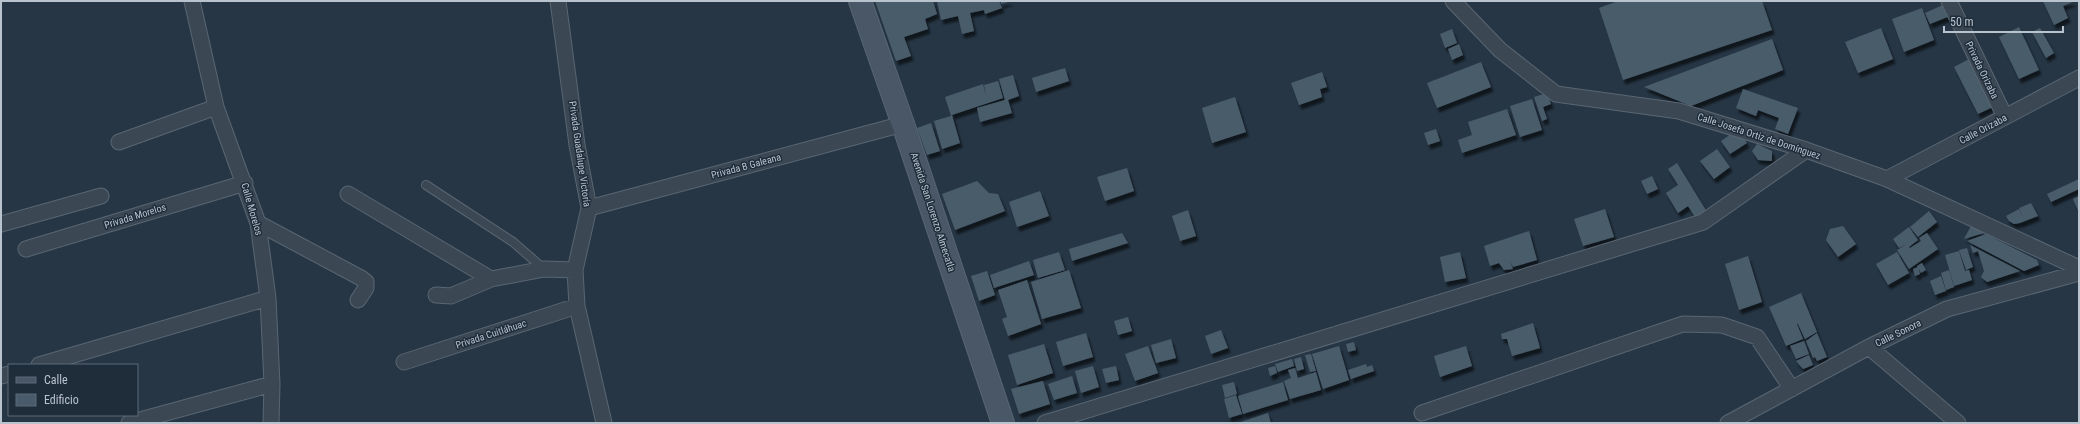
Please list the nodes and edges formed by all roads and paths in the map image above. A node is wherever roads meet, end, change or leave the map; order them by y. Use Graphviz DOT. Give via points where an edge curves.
graph roads {
  1 [pos="192,1"];
  2 [pos="558,1"];
  3 [pos="860,1"];
  4 [pos="1453,1"];
  5 [pos="1949,1"];
  6 [pos="2079,78"];
  7 [pos="216,107"];
  8 [pos="2005,117"];
  9 [pos="904,124"];
  10 [pos="119,142"];
  11 [pos="1806,150"];
  12 [pos="1887,179"];
  13 [pos="245,183"];
  14 [pos="426,185"];
  15 [pos="348,194"];
  16 [pos="101,196"];
  17 [pos="589,208"];
  18 [pos="1,224"];
  19 [pos="258,224"];
  20 [pos="26,249"];
  21 [pos="544,268"];
  22 [pos="2079,268"];
  23 [pos="576,270"];
  24 [pos="2079,273"];
  25 [pos="491,279"];
  26 [pos="436,295"];
  27 [pos="268,298"];
  28 [pos="358,300"];
  29 [pos="577,306"];
  30 [pos="1869,347"];
  31 [pos="404,362"];
  32 [pos="42,364"];
  33 [pos="272,384"];
  34 [pos="1792,389"];
  35 [pos="1422,413"];
  36 [pos="129,423"];
  37 [pos="271,423"];
  38 [pos="604,423"];
  39 [pos="1003,423"];
  40 [pos="1045,423"];
  41 [pos="1728,423"];
  42 [pos="1958,423"];
  1 -- 7 [label="street, Calle Morelos"];
  2 -- 17 [label="street, Privada Guadalupe Victoria" via="577,145"];
  3 -- 9 [label="main road, Avenida San Lorenzo Almecatla"];
  4 -- 11 [label="street, Calle Josefa Ortiz de Domínguez" via="1500,50 1556,94 1679,110"];
  5 -- 8 [label="street, Privada Orizaba"];
  6 -- 8 [label="street, Calle Orizaba"];
  7 -- 10 [label="street"];
  7 -- 13 [label="street, Calle Morelos"];
  8 -- 12 [label="street, Calle Orizaba"];
  9 -- 17 [label="street, Privada B Galeana"];
  9 -- 39 [label="main road, Avenida San Lorenzo Almecatla"];
  11 -- 12 [label="street, Calle Josefa Ortiz de Domínguez"];
  11 -- 40 [label="street" via="1703,222"];
  12 -- 22 [label="street, Calle Josefa Ortiz de Domínguez"];
  13 -- 19 [label="street, Calle Morelos"];
  13 -- 20 [label="street, Privada Morelos"];
  14 -- 21 [label="lane" via="513,242"];
  15 -- 25 [label="street"];
  16 -- 18 [label="street"];
  17 -- 23 [label="street, Privada Guadalupe Victoria"];
  19 -- 27 [label="street, Calle Morelos"];
  19 -- 28 [label="street" via="361,278 366,282 366,288"];
  21 -- 23 [label="street"];
  21 -- 25 [label="street"];
  23 -- 29 [label="street, Privada Guadalupe Victoria"];
  24 -- 30 [label="street, Calle Sonora" via="1947,309"];
  25 -- 26 [label="street" via="451,296"];
  27 -- 32 [label="street"];
  27 -- 33 [label="street, Calle Morelos"];
  29 -- 31 [label="street, Privada Cuitláhuac"];
  29 -- 38 [label="street, Privada Guadalupe Victoria"];
  30 -- 34 [label="street, Calle Sonora"];
  30 -- 42 [label="street"];
  33 -- 36 [label="street"];
  33 -- 37 [label="street, Calle Morelos"];
  34 -- 35 [label="street" via="1757,337 1722,325 1684,324"];
  34 -- 41 [label="street, Calle Sonora"];
}
